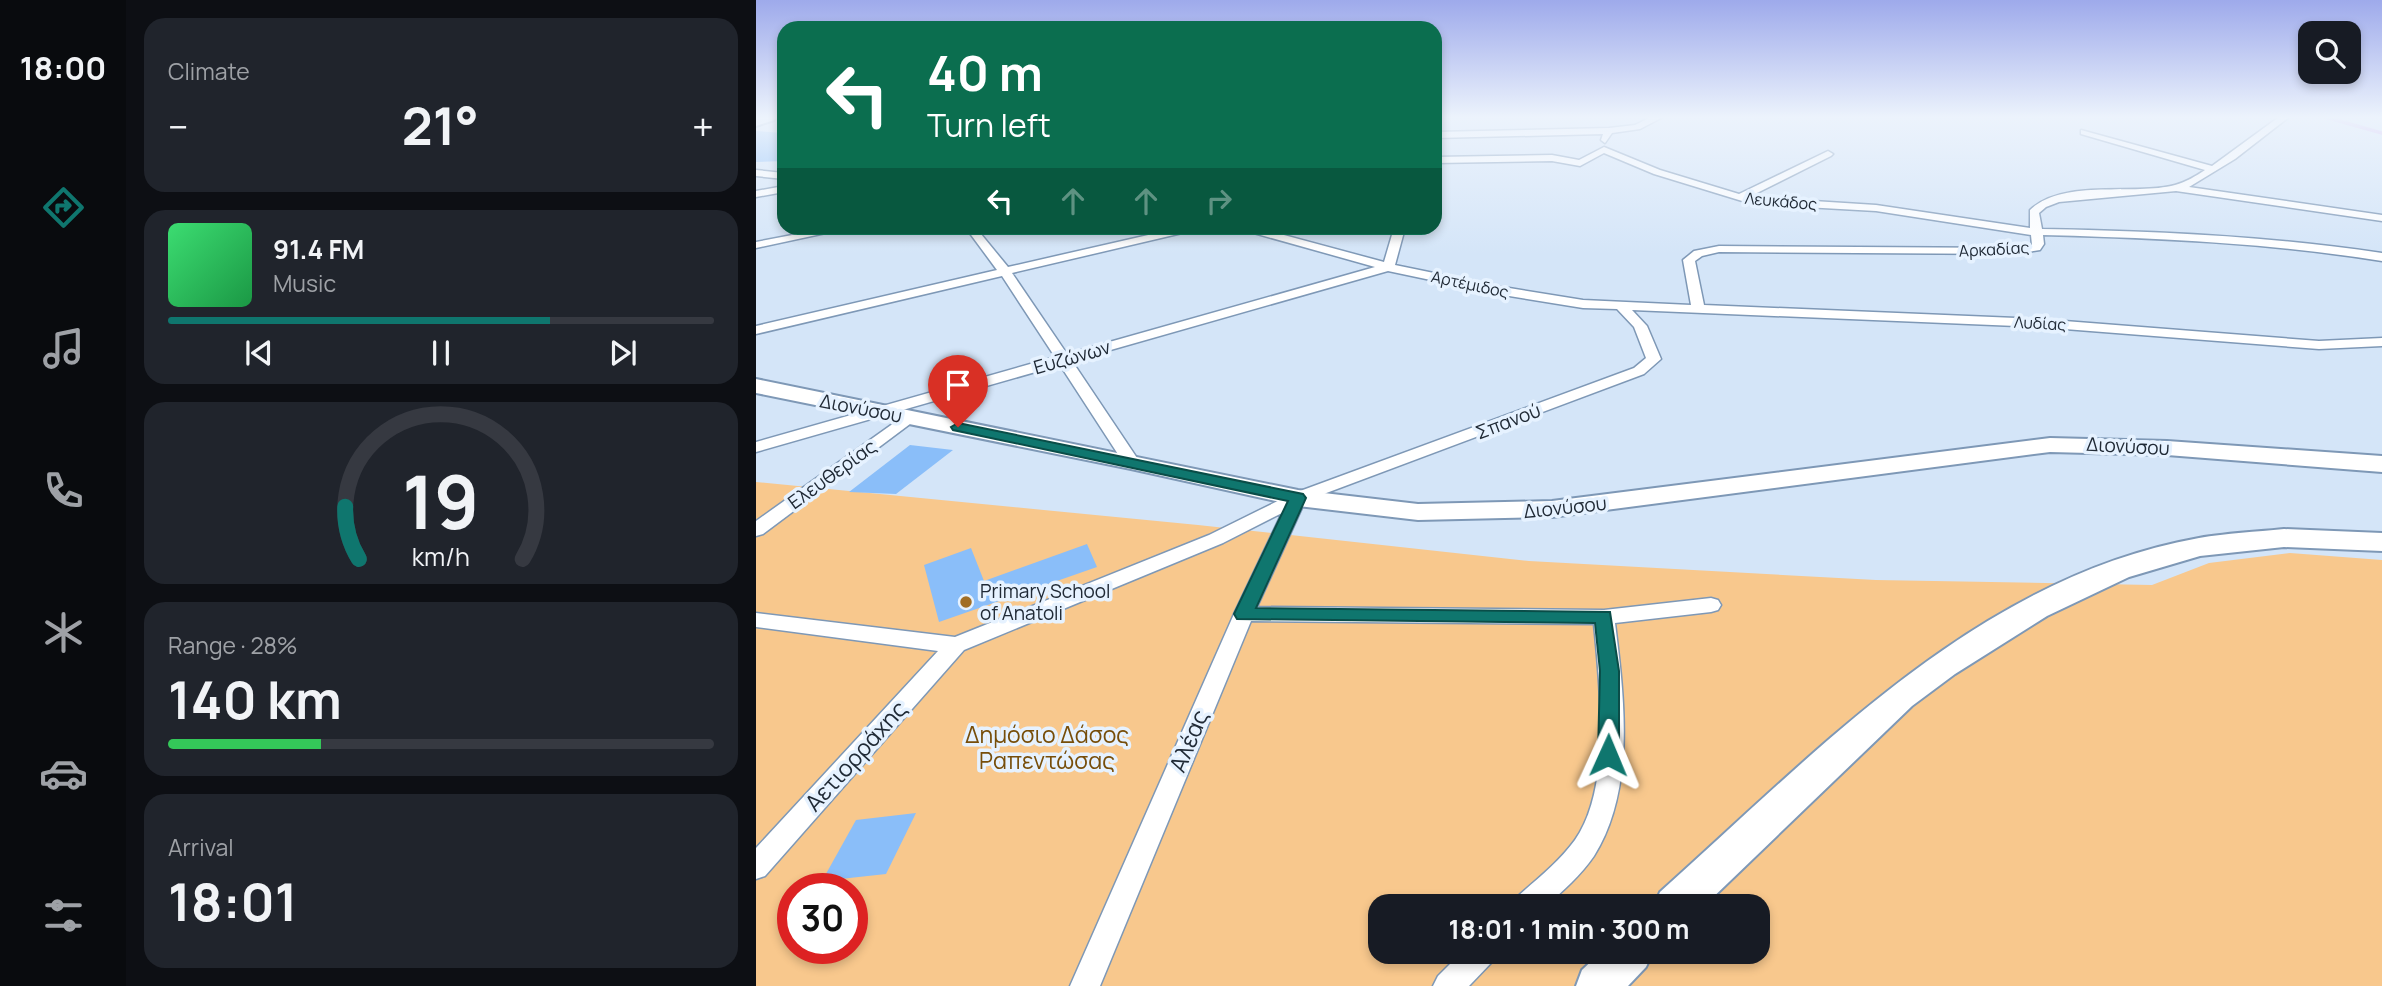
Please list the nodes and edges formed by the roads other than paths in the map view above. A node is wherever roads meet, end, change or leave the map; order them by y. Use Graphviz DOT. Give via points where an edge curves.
graph roads {
  1 [pos="1580,163"];
  2 [pos="1635,163"];
  3 [pos="1810,163"];
  4 [pos="2188,163"];
  5 [pos="2221,163"];
  6 [pos="1568,170"];
  7 [pos="2211,170"];
  8 [pos="756,173"];
  9 [pos="777,175"];
  10 [pos="2177,188"];
  11 [pos="777,190"];
  12 [pos="756,194"];
  13 [pos="1739,198"];
  14 [pos="2382,208"];
  15 [pos="2362,215"];
  16 [pos="2382,218"];
  17 [pos="2036,232"];
  18 [pos="807,235"];
  19 [pos="976,235"];
  20 [pos="1162,235"];
  21 [pos="1272,235"];
  22 [pos="1398,235"];
  23 [pos="756,245"];
  24 [pos="2382,257"];
  25 [pos="1388,267"];
  26 [pos="1006,273"];
  27 [pos="1621,306"];
  28 [pos="1698,307"];
  29 [pos="756,330"];
  30 [pos="2382,342"];
  31 [pos="1064,359"];
  32 [pos="756,386"];
  33 [pos="879,412"];
  34 [pos="908,418"];
  35 [pos="756,447"];
  36 [pos="1131,461"];
  37 [pos="2382,464"];
  38 [pos="1298,498"];
  39 [pos="756,530"];
  40 [pos="2382,542"];
  41 [pos="1711,605"];
  42 [pos="1244,614"];
  43 [pos="1604,617"];
  44 [pos="756,620"];
  45 [pos="956,645"];
  46 [pos="756,867"];
  47 [pos="1538,894"];
  48 [pos="1688,894"];
  49 [pos="1470,964"];
  50 [pos="1619,964"];
  51 [pos="1085,986"];
  52 [pos="1448,986"];
  53 [pos="1598,986"];
  1 -- 6 [label="street"];
  2 -- 13 [label="street, Λευκάδος"];
  3 -- 13 [label="street"];
  4 -- 7 [label="street"];
  5 -- 7 [label="street, Αρκαδίας"];
  7 -- 10 [label="street, Αρκαδίας"];
  8 -- 9 [label="street"];
  10 -- 15 [label="street"];
  10 -- 17 [label="street, Αρκαδίας" via="2042,202 2034,212"];
  11 -- 12 [label="street"];
  13 -- 17 [label="street, Λευκάδος" via="1876,208"];
  14 -- 15 [label="street"];
  15 -- 16 [label="street"];
  17 -- 24 [label="street, Λευκάδος" via="2284,243"];
  17 -- 28 [label="street, Αρκαδίας" via="2035,248 2015,251 1707,251 1689,260"];
  18 -- 23 [label="street"];
  19 -- 26 [label="street"];
  20 -- 26 [label="street"];
  21 -- 25 [label="street, Αρτέμιδος"];
  22 -- 25 [label="street"];
  25 -- 27 [label="street, Αρτέμιδος" via="1556,300"];
  25 -- 31 [label="street, Ευζώνων"];
  26 -- 29 [label="street"];
  26 -- 31 [label="street"];
  27 -- 28 [label="street, Αρτέμιδος"];
  27 -- 38 [label="street, Σπανού" via="1640,327 1654,359 1639,371"];
  28 -- 30 [label="street, Λυδίας" via="2039,323 2319,345"];
  31 -- 33 [label="street, Ευζώνων"];
  31 -- 36 [label="street"];
  32 -- 33 [label="main road, Διονύσου"];
  33 -- 34 [label="main road, Διονύσου"];
  33 -- 35 [label="street, Ευζώνων"];
  34 -- 36 [label="main road, Διονύσου"];
  34 -- 39 [label="street, Ελευθερίας"];
  36 -- 38 [label="main road, Διονύσου"];
  37 -- 38 [label="main road, Διονύσου" via="2073,444 1510,512 1418,512"];
  38 -- 42 [label="street, Αλέας"];
  38 -- 45 [label="street" via="1216,539"];
  40 -- 48 [label="main road" via="2295,537 2199,547 2119,570 2036,608 1943,664 1900,697"];
  41 -- 43 [label="street"];
  42 -- 43 [label="street"];
  42 -- 51 [label="street, Αλέας"];
  43 -- 47 [label="street" via="1609,671 1603,804 1589,841"];
  44 -- 45 [label="street"];
  45 -- 46 [label="street, Αετιορράχης"];
  49 -- 52 [label="street"];
  50 -- 53 [label="main road"];
}
